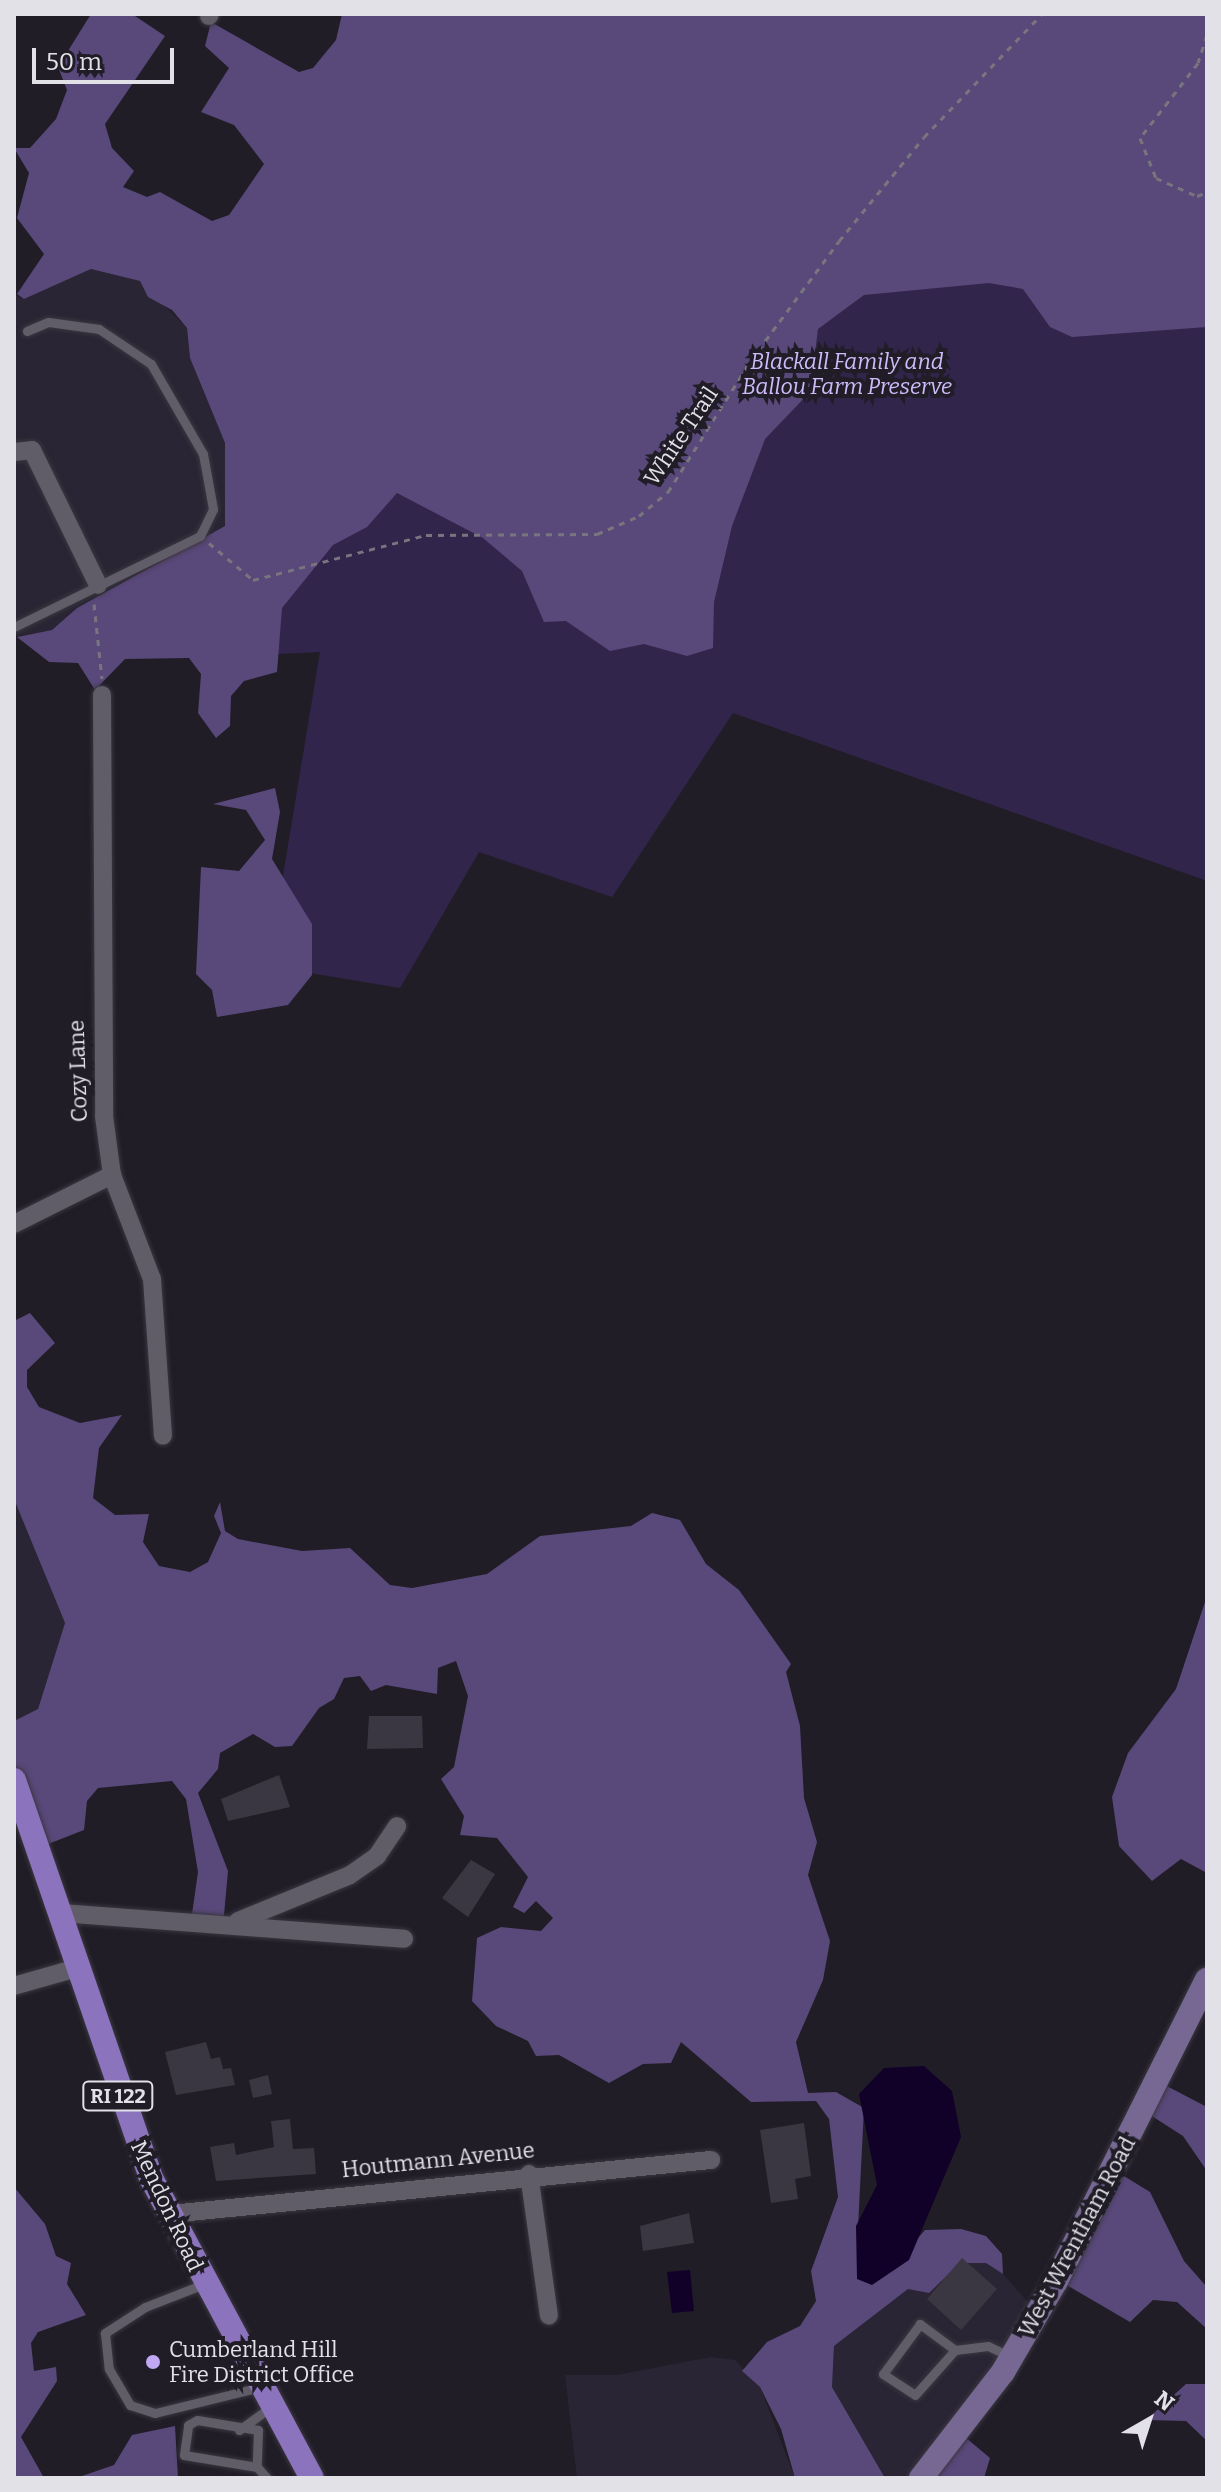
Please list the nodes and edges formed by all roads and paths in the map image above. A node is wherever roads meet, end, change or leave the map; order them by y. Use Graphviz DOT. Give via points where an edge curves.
graph roads {
  1 [pos="1042,14"];
  2 [pos="1207,35"];
  3 [pos="1207,192"];
  4 [pos="27,331"];
  5 [pos="14,452"];
  6 [pos="200,536"];
  7 [pos="93,587"];
  8 [pos="14,627"];
  9 [pos="102,695"];
  10 [pos="112,1175"];
  11 [pos="14,1224"];
  12 [pos="163,1436"];
  13 [pos="14,1780"];
  14 [pos="397,1826"];
  15 [pos="61,1913"];
  16 [pos="231,1923"];
  17 [pos="404,1939"];
  18 [pos="77,1968"];
  19 [pos="1207,1980"];
  20 [pos="14,1986"];
  21 [pos="711,2160"];
  22 [pos="529,2174"];
  23 [pos="170,2214"];
  24 [pos="204,2284"];
  25 [pos="549,2316"];
  26 [pos="955,2350"];
  27 [pos="1012,2357"];
  28 [pos="269,2396"];
  29 [pos="239,2429"];
  30 [pos="257,2467"];
  31 [pos="267,2478"];
  32 [pos="312,2478"];
  33 [pos="921,2478"];
  1 -- 6 [label="path, White Trail" via="924,137 839,241 751,360 668,492 639,516 597,534 426,535 253,580"];
  2 -- 3 [label="path" via="1198,63 1140,138 1156,178 1197,196"];
  4 -- 6 [label="lane" via="48,322 99,329 151,364 203,454 213,509"];
  5 -- 7 [label="street" via="32,450"];
  6 -- 7 [label="lane"];
  7 -- 8 [label="lane"];
  7 -- 9 [label="path" via="103,641"];
  9 -- 10 [label="street, Cozy Lane" via="100,1038"];
  10 -- 11 [label="street"];
  10 -- 12 [label="street, Cozy Lane" via="152,1279"];
  13 -- 15 [label="main road, Mendon Road / RI 122"];
  14 -- 16 [label="street" via="377,1856 350,1875"];
  15 -- 16 [label="street"];
  15 -- 18 [label="main road, Mendon Road / RI 122"];
  16 -- 17 [label="street"];
  18 -- 20 [label="street"];
  18 -- 23 [label="main road, Mendon Road / RI 122" via="118,2097"];
  19 -- 27 [label="street, West Wrentham Road"];
  21 -- 22 [label="street, Houtmann Avenue"];
  22 -- 23 [label="street, Houtmann Avenue"];
  22 -- 25 [label="street"];
  23 -- 24 [label="main road, Mendon Road / RI 122"];
  24 -- 28 [label="main road, Mendon Road / RI 122"];
  24 -- 28 [label="lane" via="145,2307 105,2333 109,2369 130,2405 155,2413"];
  26 -- 26 [label="lane" via="915,2395 883,2374 920,2324"];
  26 -- 27 [label="lane" via="988,2346"];
  27 -- 33 [label="street, West Wrentham Road"];
  28 -- 29 [label="lane"];
  28 -- 32 [label="main road, Mendon Road / RI 122"];
  29 -- 30 [label="lane" via="258,2430"];
  29 -- 30 [label="lane" via="188,2425 184,2455 234,2459"];
  30 -- 31 [label="lane"];
}
